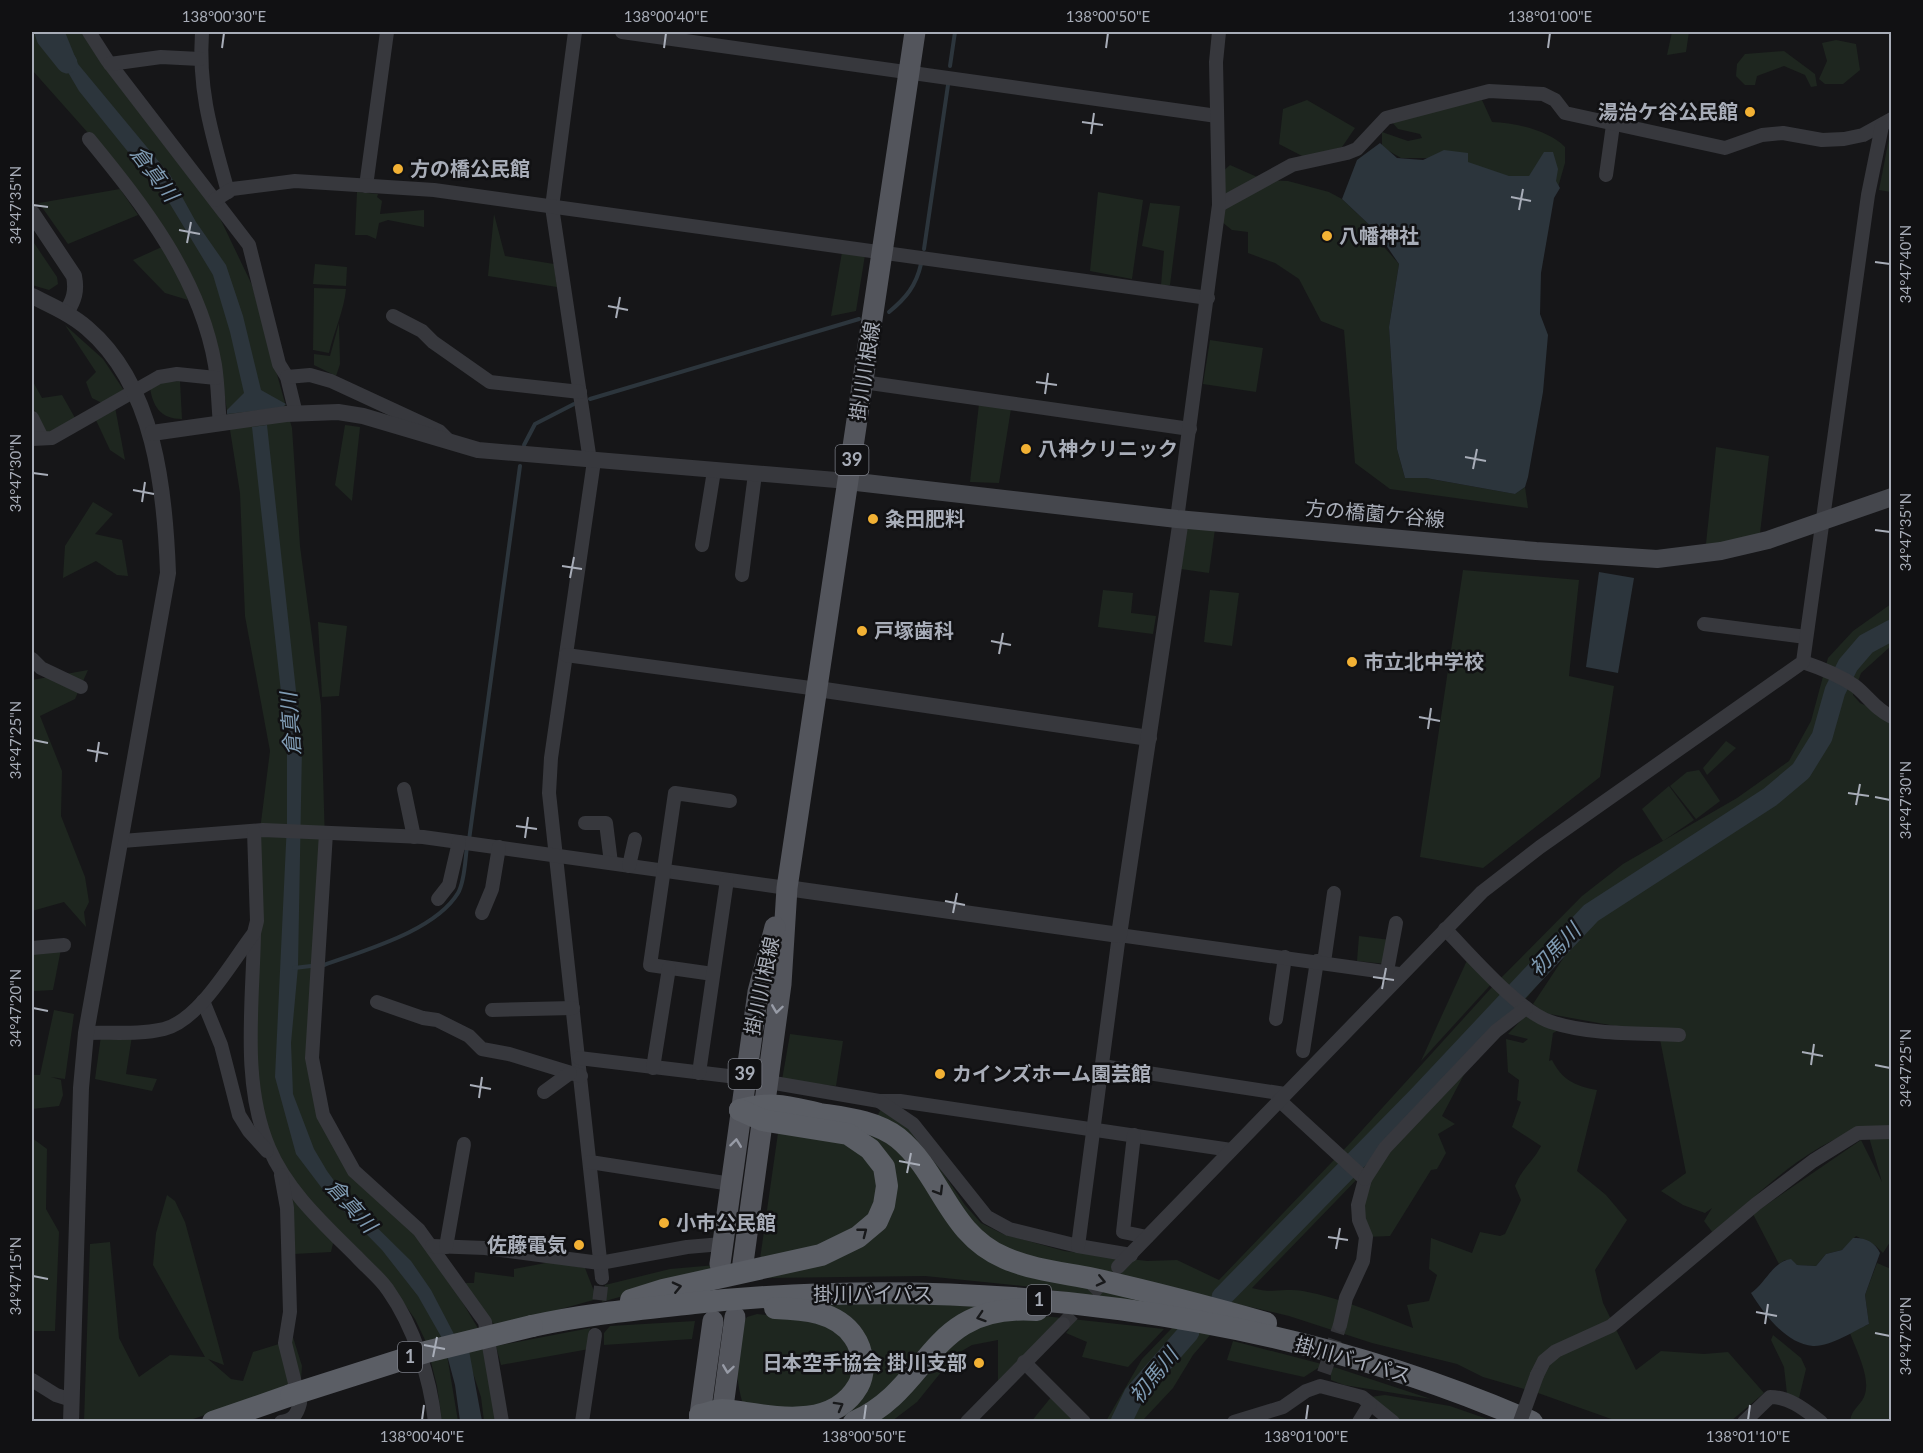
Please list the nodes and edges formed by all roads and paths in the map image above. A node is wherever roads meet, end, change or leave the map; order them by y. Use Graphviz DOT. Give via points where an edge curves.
graph roads {
  1 [pos="89,32"];
  2 [pos="202,32"];
  3 [pos="387,32"];
  4 [pos="575,32"];
  5 [pos="622,32"];
  6 [pos="915,32"];
  7 [pos="1219,32"];
  8 [pos="1225,32"];
  9 [pos="1218,48"];
  10 [pos="200,59"];
  11 [pos="110,64"];
  12 [pos="909,73"];
  13 [pos="1217,116"];
  14 [pos="1887,122"];
  15 [pos="1613,125"];
  16 [pos="89,139"];
  17 [pos="1606,176"];
  18 [pos="366,186"];
  19 [pos="228,192"];
  20 [pos="215,200"];
  21 [pos="1219,205"];
  22 [pos="552,207"];
  23 [pos="32,213"];
  24 [pos="883,255"];
  25 [pos="32,296"];
  26 [pos="1208,298"];
  27 [pos="66,313"];
  28 [pos="393,316"];
  29 [pos="287,377"];
  30 [pos="216,378"];
  31 [pos="863,382"];
  32 [pos="133,390"];
  33 [pos="580,392"];
  34 [pos="291,414"];
  35 [pos="32,418"];
  36 [pos="225,423"];
  37 [pos="1190,429"];
  38 [pos="152,433"];
  39 [pos="37,439"];
  40 [pos="451,444"];
  41 [pos="592,461"];
  42 [pos="714,471"];
  43 [pos="755,474"];
  44 [pos="848,482"];
  45 [pos="1892,497"];
  46 [pos="1179,519"];
  47 [pos="1821,523"];
  48 [pos="702,545"];
  49 [pos="742,576"];
  50 [pos="1704,624"];
  51 [pos="1806,637"];
  52 [pos="566,655"];
  53 [pos="32,659"];
  54 [pos="1803,662"];
  55 [pos="81,687"];
  56 [pos="818,689"];
  57 [pos="1892,717"];
  58 [pos="1149,738"];
  59 [pos="404,789"];
  60 [pos="730,801"];
  61 [pos="585,823"];
  62 [pos="259,831"];
  63 [pos="324,832"];
  64 [pos="414,837"];
  65 [pos="635,839"];
  66 [pos="122,841"];
  67 [pos="459,842"];
  68 [pos="500,847"];
  69 [pos="554,854"];
  70 [pos="611,863"];
  71 [pos="629,866"];
  72 [pos="664,872"];
  73 [pos="727,880"];
  74 [pos="787,888"];
  75 [pos="1334,893"];
  76 [pos="438,899"];
  77 [pos="482,914"];
  78 [pos="1396,923"];
  79 [pos="1444,929"];
  80 [pos="254,933"];
  81 [pos="1119,935"];
  82 [pos="64,945"];
  83 [pos="32,948"];
  84 [pos="1286,957"];
  85 [pos="1320,961"];
  86 [pos="669,968"];
  87 [pos="1393,973"];
  88 [pos="713,974"];
  89 [pos="203,1001"];
  90 [pos="377,1002"];
  91 [pos="1524,1006"];
  92 [pos="573,1008"];
  93 [pos="492,1010"];
  94 [pos="1276,1018"];
  95 [pos="86,1033"];
  96 [pos="1679,1035"];
  97 [pos="1303,1051"];
  98 [pos="579,1059"];
  99 [pos="1102,1066"];
  100 [pos="653,1068"];
  101 [pos="699,1073"];
  102 [pos="575,1074"];
  103 [pos="745,1078"];
  104 [pos="544,1092"];
  105 [pos="1282,1097"];
  106 [pos="879,1101"];
  107 [pos="764,1102"];
  108 [pos="740,1110"];
  109 [pos="1093,1129"];
  110 [pos="1892,1132"];
  111 [pos="1134,1135"];
  112 [pos="464,1144"];
  113 [pos="1231,1150"];
  114 [pos="590,1162"];
  115 [pos="278,1165"];
  116 [pos="1362,1177"];
  117 [pos="731,1184"];
  118 [pos="1147,1237"];
  119 [pos="439,1246"];
  120 [pos="1078,1246"];
  121 [pos="721,1254"];
  122 [pos="1131,1254"];
  123 [pos="600,1263"];
  124 [pos="743,1263"];
  125 [pos="1118,1267"];
  126 [pos="602,1278"];
  127 [pos="581,1315"];
  128 [pos="735,1317"];
  129 [pos="1185,1320"];
  130 [pos="713,1321"];
  131 [pos="1063,1324"];
  132 [pos="1340,1325"];
  133 [pos="595,1335"];
  134 [pos="1024,1362"];
  135 [pos="32,1380"];
  136 [pos="1468,1394"];
  137 [pos="72,1400"];
  138 [pos="1370,1404"];
  139 [pos="711,1418"];
  140 [pos="71,1422"];
  141 [pos="213,1422"];
  142 [pos="281,1422"];
  143 [pos="435,1422"];
  144 [pos="502,1422"];
  145 [pos="582,1422"];
  146 [pos="854,1422"];
  147 [pos="967,1422"];
  148 [pos="1084,1422"];
  149 [pos="1234,1422"];
  150 [pos="1359,1422"];
  151 [pos="1394,1422"];
  152 [pos="1520,1422"];
  153 [pos="1532,1422"];
  154 [pos="1744,1422"];
  155 [pos="1821,1422"];
  1 -- 11 [label="street"];
  2 -- 10 [label="street"];
  3 -- 18 [label="street"];
  4 -- 22 [label="street"];
  5 -- 12 [label="street"];
  6 -- 12 [label="main road, 掛川川根線 / 39"];
  7 -- 9 [label="street"];
  8 -- 9 [label="street"];
  9 -- 13 [label="street"];
  10 -- 11 [label="street" via="161,57"];
  10 -- 19 [label="street" via="204,108"];
  11 -- 20 [label="street"];
  12 -- 13 [label="street"];
  12 -- 24 [label="main road, 掛川川根線 / 39"];
  13 -- 21 [label="street"];
  14 -- 15 [label="street" via="1863,135 1844,139 1773,134 1725,148"];
  14 -- 47 [label="street" via="1868,195"];
  15 -- 17 [label="street"];
  15 -- 21 [label="street" via="1564,113 1555,100 1543,94 1490,91 1386,118 1357,149 1292,165"];
  16 -- 30 [label="street" via="132,191 177,261 206,332"];
  18 -- 19 [label="street" via="295,180"];
  18 -- 22 [label="street" via="434,190"];
  19 -- 20 [label="street"];
  20 -- 29 [label="street" via="249,245 279,364"];
  21 -- 26 [label="street"];
  22 -- 24 [label="street"];
  22 -- 33 [label="street"];
  23 -- 27 [label="street" via="74,276 74,299"];
  24 -- 26 [label="street"];
  24 -- 31 [label="main road, 掛川川根線 / 39"];
  25 -- 27 [label="street"];
  26 -- 37 [label="street"];
  27 -- 32 [label="street" via="106,346"];
  28 -- 33 [label="street" via="422,332 490,382"];
  29 -- 34 [label="street"];
  29 -- 40 [label="street" via="310,375 331,381 439,431"];
  30 -- 32 [label="street" via="177,374 159,377"];
  30 -- 36 [label="street"];
  31 -- 37 [label="street"];
  31 -- 44 [label="main road, 掛川川根線 / 39"];
  32 -- 38 [label="street"];
  32 -- 39 [label="street" via="52,438"];
  33 -- 41 [label="street"];
  34 -- 36 [label="street"];
  34 -- 40 [label="street" via="338,412 363,416"];
  35 -- 39 [label="street"];
  36 -- 38 [label="street"];
  37 -- 46 [label="street"];
  38 -- 66 [label="street" via="167,537 168,573"];
  40 -- 41 [label="street"];
  41 -- 42 [label="street"];
  41 -- 52 [label="street"];
  42 -- 43 [label="street"];
  42 -- 48 [label="street"];
  43 -- 44 [label="street"];
  43 -- 49 [label="street"];
  44 -- 46 [label="main road, 方の橋薗ケ谷線"];
  44 -- 56 [label="main road, 掛川川根線 / 39"];
  45 -- 47 [label="main road, 方の橋薗ケ谷線"];
  46 -- 47 [label="main road, 方の橋薗ケ谷線" via="1656,559 1721,551"];
  46 -- 58 [label="street"];
  47 -- 51 [label="street"];
  50 -- 51 [label="street"];
  51 -- 54 [label="street"];
  52 -- 56 [label="street"];
  52 -- 69 [label="street" via="550,770"];
  53 -- 55 [label="street" via="40,668"];
  54 -- 57 [label="street" via="1856,687 1882,713"];
  54 -- 79 [label="street" via="1540,847 1482,892"];
  56 -- 58 [label="street"];
  56 -- 74 [label="main road, 掛川川根線 / 39"];
  58 -- 81 [label="street"];
  59 -- 64 [label="street"];
  60 -- 72 [label="street" via="675,793"];
  61 -- 70 [label="street" via="606,823"];
  62 -- 63 [label="street"];
  62 -- 66 [label="street"];
  62 -- 80 [label="street"];
  63 -- 64 [label="street"];
  63 -- 119 [label="street" via="312,1058 323,1115 354,1171"];
  64 -- 67 [label="street"];
  65 -- 71 [label="street"];
  66 -- 95 [label="street"];
  67 -- 68 [label="street"];
  67 -- 76 [label="street" via="448,885"];
  68 -- 69 [label="street"];
  68 -- 77 [label="street" via="492,890"];
  69 -- 70 [label="street"];
  69 -- 92 [label="street"];
  70 -- 71 [label="street"];
  71 -- 72 [label="street"];
  72 -- 73 [label="street"];
  72 -- 86 [label="street" via="650,965"];
  73 -- 74 [label="street"];
  73 -- 88 [label="street"];
  74 -- 81 [label="street"];
  74 -- 103 [label="main road, 掛川川根線 / 39" via="758,992"];
  74 -- 107 [label="main road, 掛川川根線 / 39, one-way" via="781,984"];
  75 -- 85 [label="street"];
  78 -- 87 [label="street"];
  79 -- 87 [label="street"];
  79 -- 91 [label="street"];
  80 -- 89 [label="street"];
  80 -- 115 [label="street" via="252,1070 258,1113"];
  81 -- 84 [label="street"];
  81 -- 99 [label="street"];
  82 -- 83 [label="street"];
  84 -- 85 [label="street"];
  84 -- 94 [label="street"];
  85 -- 87 [label="street"];
  85 -- 97 [label="street"];
  86 -- 88 [label="street"];
  86 -- 100 [label="street"];
  87 -- 105 [label="street"];
  88 -- 101 [label="street"];
  89 -- 95 [label="street" via="179,1023 163,1029"];
  89 -- 115 [label="street" via="221,1045 239,1115"];
  90 -- 102 [label="street" via="437,1020 469,1036 482,1049"];
  91 -- 96 [label="street" via="1550,1022 1598,1030"];
  91 -- 116 [label="street" via="1385,1148"];
  92 -- 93 [label="street"];
  92 -- 98 [label="street"];
  95 -- 137 [label="street"];
  98 -- 100 [label="street"];
  98 -- 102 [label="street"];
  99 -- 105 [label="street"];
  99 -- 109 [label="street"];
  100 -- 101 [label="street"];
  101 -- 103 [label="street"];
  102 -- 104 [label="street"];
  102 -- 114 [label="street"];
  103 -- 107 [label="street"];
  103 -- 108 [label="main road, 掛川川根線 / 39"];
  105 -- 113 [label="street"];
  105 -- 116 [label="street"];
  106 -- 107 [label="street"];
  106 -- 109 [label="street"];
  106 -- 120 [label="street" via="913,1124 987,1217 1009,1229"];
  107 -- 108 [label="highway"];
  107 -- 124 [label="main road, 掛川川根線 / 39"];
  127 -- 107 [label="highway, one-way" via="663,1290 821,1255 858,1237 877,1221 886,1186 884,1167 870,1149 848,1134"];
  107 -- 136 [label="highway, one-way" via="868,1123 897,1137 922,1164 956,1220 978,1243 1006,1259 1189,1301 1357,1349 1430,1375"];
  117 -- 108 [label="main road, 掛川川根線 / 39, one-way"];
  109 -- 111 [label="street"];
  109 -- 120 [label="street"];
  110 -- 152 [label="street, bridge" via="1858,1133 1813,1161 1611,1326 1556,1351 1544,1361"];
  111 -- 113 [label="street"];
  111 -- 118 [label="street" via="1123,1232"];
  112 -- 119 [label="street"];
  113 -- 118 [label="street"];
  114 -- 117 [label="street"];
  114 -- 123 [label="street"];
  115 -- 142 [label="street" via="287,1208 290,1312 285,1343 300,1404 297,1413"];
  115 -- 143 [label="street" via="393,1297 409,1323"];
  116 -- 132 [label="street" via="1358,1205 1366,1237 1363,1261 1346,1298"];
  117 -- 121 [label="main road, 掛川川根線 / 39"];
  118 -- 122 [label="street"];
  119 -- 123 [label="street"];
  119 -- 144 [label="street" via="485,1322"];
  120 -- 122 [label="street"];
  121 -- 123 [label="street" via="687,1247"];
  122 -- 125 [label="street"];
  123 -- 126 [label="street"];
  127 -- 129 [label="highway, 掛川バイパス / 1" via="775,1296 896,1292 991,1295"];
  139 -- 127 [label="highway, one-way" via="793,1419 823,1414 844,1404 861,1380 860,1348 855,1338 838,1321 805,1310 761,1307"];
  127 -- 141 [label="highway, 掛川バイパス / 1, bridge" via="426,1352"];
  128 -- 139 [label="main road, one-way"];
  129 -- 136 [label="highway, 掛川バイパス / 1" via="1282,1340"];
  129 -- 146 [label="highway, one-way" via="1030,1310 992,1313 964,1323 942,1338 896,1395"];
  130 -- 139 [label="main road"];
  131 -- 134 [label="street"];
  133 -- 145 [label="street"];
  134 -- 147 [label="street"];
  134 -- 148 [label="street"];
  135 -- 137 [label="street"];
  136 -- 153 [label="highway, 掛川バイパス / 1"];
  137 -- 140 [label="street"];
  138 -- 149 [label="street" via="1322,1380 1283,1407"];
  138 -- 150 [label="street"];
  138 -- 151 [label="street"];
  154 -- 155 [label="street" via="1770,1397 1799,1405"];
}
